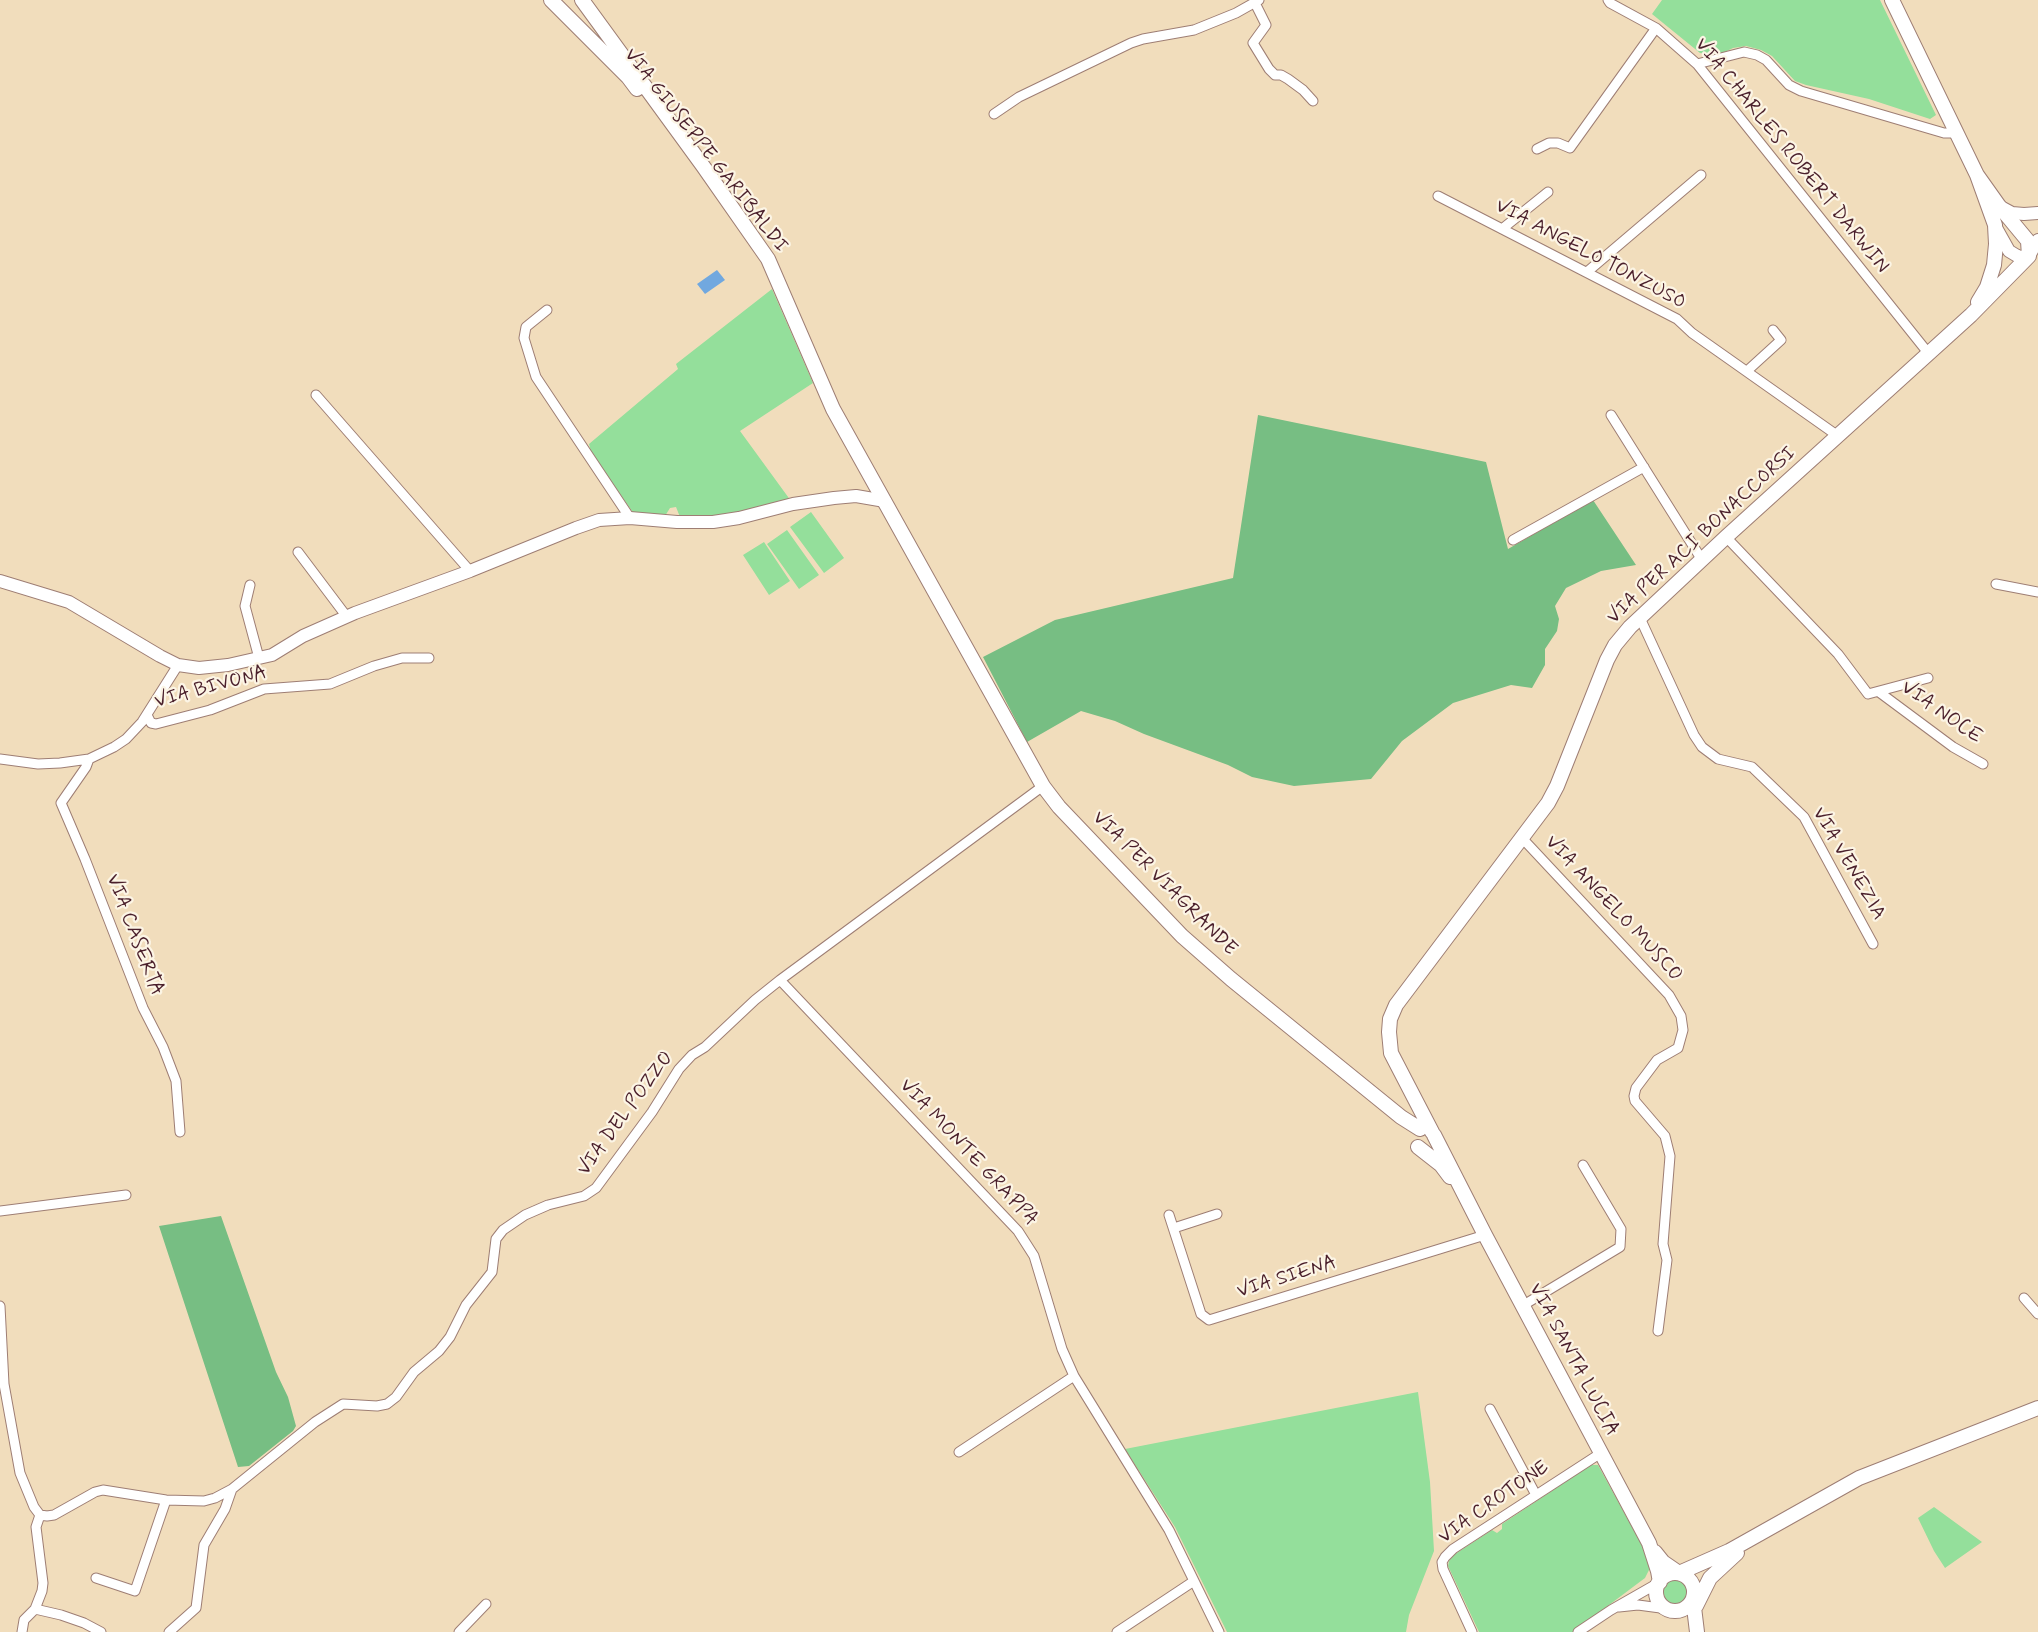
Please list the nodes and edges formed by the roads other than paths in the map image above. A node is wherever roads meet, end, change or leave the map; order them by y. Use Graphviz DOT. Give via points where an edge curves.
graph roads {
  1 [pos="551,0"];
  2 [pos="582,0"];
  3 [pos="1608,0"];
  4 [pos="1892,0"];
  5 [pos="1257,2"];
  6 [pos="1656,28"];
  7 [pos="1697,64"];
  8 [pos="1313,101"];
  9 [pos="994,114"];
  10 [pos="1956,132"];
  11 [pos="1537,149"];
  12 [pos="1701,175"];
  13 [pos="1977,176"];
  14 [pos="1548,192"];
  15 [pos="1438,196"];
  16 [pos="1999,206"];
  17 [pos="2038,213"];
  18 [pos="1995,225"];
  19 [pos="1502,229"];
  20 [pos="2038,240"];
  21 [pos="2029,256"];
  22 [pos="1587,272"];
  23 [pos="777,276"];
  24 [pos="547,310"];
  25 [pos="1971,315"];
  26 [pos="1773,330"];
  27 [pos="1929,354"];
  28 [pos="1747,371"];
  29 [pos="316,394"];
  30 [pos="1611,415"];
  31 [pos="1838,436"];
  32 [pos="1644,467"];
  33 [pos="885,501"];
  34 [pos="630,518"];
  35 [pos="1726,537"];
  36 [pos="1513,540"];
  37 [pos="298,552"];
  38 [pos="1702,560"];
  39 [pos="470,571"];
  40 [pos="0,581"];
  41 [pos="1996,584"];
  42 [pos="250,585"];
  43 [pos="2038,591"];
  44 [pos="346,617"];
  45 [pos="1640,618"];
  46 [pos="259,658"];
  47 [pos="429,658"];
  48 [pos="974,662"];
  49 [pos="178,665"];
  50 [pos="1928,678"];
  51 [pos="1878,692"];
  52 [pos="147,715"];
  53 [pos="0,759"];
  54 [pos="89,759"];
  55 [pos="1983,764"];
  56 [pos="1043,786"];
  57 [pos="1522,838"];
  58 [pos="1873,944"];
  59 [pos="780,980"];
  60 [pos="180,1132"];
  61 [pos="1423,1134"];
  62 [pos="1583,1165"];
  63 [pos="1465,1195"];
  64 [pos="126,1196"];
  65 [pos="0,1212"];
  66 [pos="1217,1214"];
  67 [pos="1169,1215"];
  68 [pos="1174,1228"];
  69 [pos="1485,1235"];
  70 [pos="2024,1298"];
  71 [pos="0,1305"];
  72 [pos="1522,1306"];
  73 [pos="2038,1314"];
  74 [pos="1658,1331"];
  75 [pos="1074,1376"];
  76 [pos="2038,1408"];
  77 [pos="1490,1409"];
  78 [pos="959,1452"];
  79 [pos="1601,1453"];
  80 [pos="232,1489"];
  81 [pos="1536,1495"];
  82 [pos="166,1500"];
  83 [pos="40,1515"];
  84 [pos="1754,1537"];
  85 [pos="1649,1543"];
  86 [pos="1678,1573"];
  87 [pos="96,1578"];
  88 [pos="1194,1581"];
  89 [pos="1660,1582"];
  90 [pos="1697,1599"];
  91 [pos="486,1604"];
  92 [pos="35,1609"];
  93 [pos="1668,1609"];
  94 [pos="1611,1610"];
  95 [pos="21,1632"];
  96 [pos="101,1632"];
  97 [pos="169,1632"];
  98 [pos="459,1632"];
  99 [pos="1117,1632"];
  100 [pos="1220,1632"];
  101 [pos="1472,1632"];
  102 [pos="1578,1632"];
  103 [pos="1692,1632"];
  104 [pos="1697,1632"];
  1 -- 23 [label="main road, VIA GIUSEPPE GARIBALDI" via="628,77"];
  2 -- 23 [label="main road, VIA GIUSEPPE GARIBALDI" via="703,166"];
  3 -- 6 [label="street, VIA CHARLES ROBERT DARWIN"];
  4 -- 10 [label="main road"];
  5 -- 8 [label="street" via="1266,25 1253,43 1275,75 1303,90"];
  5 -- 9 [label="street" via="1194,30 1131,43 1019,97"];
  6 -- 7 [label="street, VIA CHARLES ROBERT DARWIN"];
  6 -- 11 [label="street" via="1570,148 1549,143"];
  7 -- 10 [label="street" via="1744,52 1757,55 1801,91 1944,133"];
  7 -- 27 [label="street, VIA CHARLES ROBERT DARWIN"];
  10 -- 13 [label="main road"];
  12 -- 22 [label="street"];
  13 -- 16 [label="main road"];
  13 -- 18 [label="main road"];
  14 -- 19 [label="street"];
  15 -- 19 [label="street, VIA ANGELO TONZUSO"];
  16 -- 17 [label="street" via="2012,213"];
  16 -- 21 [label="main road" via="2028,241"];
  18 -- 21 [label="street" via="2009,250 2019,257"];
  18 -- 25 [label="main road" via="1994,265"];
  19 -- 22 [label="street, VIA ANGELO TONZUSO"];
  20 -- 21 [label="street"];
  21 -- 25 [label="main road"];
  22 -- 28 [label="street, VIA ANGELO TONZUSO" via="1677,319"];
  23 -- 33 [label="main road, VIA GIUSEPPE GARIBALDI" via="833,409"];
  24 -- 34 [label="street" via="526,327 524,338 536,377"];
  25 -- 27 [label="main road, VIA PER ACI BONACCORSI"];
  26 -- 28 [label="street" via="1781,340"];
  27 -- 31 [label="main road, VIA PER ACI BONACCORSI"];
  28 -- 31 [label="street, VIA ANGELO TONZUSO"];
  29 -- 39 [label="street"];
  30 -- 32 [label="street"];
  31 -- 35 [label="main road, VIA PER ACI BONACCORSI"];
  32 -- 36 [label="street"];
  32 -- 38 [label="street"];
  33 -- 34 [label="street" via="856,496 834,498 713,522"];
  33 -- 48 [label="main road, VIA GIUSEPPE GARIBALDI"];
  34 -- 39 [label="street" via="599,520"];
  35 -- 38 [label="main road, VIA PER ACI BONACCORSI"];
  35 -- 51 [label="street, VIA NOCE" via="1838,654 1868,694"];
  37 -- 44 [label="street"];
  38 -- 45 [label="main road, VIA PER ACI BONACCORSI"];
  39 -- 44 [label="street"];
  40 -- 49 [label="street" via="69,602"];
  41 -- 43 [label="street"];
  42 -- 46 [label="street" via="245,606"];
  44 -- 46 [label="street"];
  45 -- 57 [label="main road, VIA PER ACI BONACCORSI" via="1615,645 1557,786"];
  45 -- 58 [label="street, VIA VENEZIA" via="1702,747 1718,759 1752,767 1804,817"];
  46 -- 49 [label="street" via="199,668"];
  47 -- 52 [label="street, VIA BIVONA" via="402,658 330,684 264,689 210,710 156,724"];
  48 -- 56 [label="main road, VIA PER VIAGRANDE"];
  49 -- 52 [label="street"];
  50 -- 51 [label="street"];
  51 -- 55 [label="street, VIA NOCE"];
  52 -- 54 [label="street" via="126,739"];
  53 -- 54 [label="street" via="38,764"];
  54 -- 60 [label="street, VIA CASERTA" via="61,803 176,1081"];
  56 -- 59 [label="street, VIA DEL POZZO"];
  56 -- 61 [label="main road, VIA PER VIAGRANDE" via="1182,936"];
  57 -- 61 [label="main road, VIA PER ACI BONACCORSI" via="1396,1005 1390,1019 1391,1053 1418,1104"];
  57 -- 74 [label="street, VIA ANGELO MUSCO" via="1669,995 1681,1016 1683,1030 1678,1048 1658,1060 1634,1096 1661,1129 1670,1156 1663,1244 1667,1260"];
  59 -- 75 [label="street, VIA MONTE GRAPPA" via="1018,1231 1034,1256"];
  59 -- 80 [label="street, VIA DEL POZZO" via="685,1062 596,1188 584,1197 525,1215 503,1230 496,1239 492,1272 486,1282 466,1305 446,1343 414,1372 396,1397 377,1406 343,1404"];
  61 -- 63 [label="main road"];
  61 -- 63 [label="main road, VIA PER VIAGRANDE"];
  62 -- 72 [label="street" via="1621,1229 1620,1247"];
  63 -- 69 [label="main road, VIA SANTA LUCIA"];
  64 -- 65 [label="street"];
  66 -- 68 [label="street"];
  67 -- 68 [label="street, VIA SIENA"];
  68 -- 69 [label="street, VIA SIENA" via="1201,1314 1209,1320"];
  69 -- 72 [label="main road, VIA SANTA LUCIA"];
  70 -- 73 [label="street"];
  71 -- 83 [label="street" via="4,1384 20,1473"];
  72 -- 79 [label="main road, VIA SANTA LUCIA"];
  75 -- 78 [label="street"];
  75 -- 88 [label="street, VIA MONTE GRAPPA" via="1169,1530"];
  76 -- 84 [label="main road" via="1859,1478"];
  77 -- 81 [label="street"];
  79 -- 81 [label="street, VIA CROTONE"];
  79 -- 85 [label="main road, VIA SANTA LUCIA"];
  80 -- 82 [label="street, VIA DEL POZZO" via="204,1501"];
  80 -- 97 [label="street" via="204,1545 196,1608"];
  81 -- 101 [label="street, VIA CROTONE" via="1453,1549 1442,1562"];
  82 -- 83 [label="street, VIA DEL POZZO" via="103,1490 54,1515"];
  82 -- 87 [label="street" via="135,1591"];
  83 -- 92 [label="street" via="36,1527 43,1583"];
  84 -- 86 [label="main road"];
  84 -- 90 [label="main road" via="1721,1566"];
  85 -- 86 [label="main road" via="1663,1562"];
  85 -- 89 [label="main road"];
  86 -- 89 [label="main road"];
  86 -- 90 [label="main road" via="1689,1579"];
  88 -- 99 [label="street"];
  88 -- 100 [label="street, VIA MONTE GRAPPA"];
  89 -- 93 [label="main road" via="1657,1598"];
  89 -- 94 [label="street"];
  90 -- 93 [label="main road" via="1686,1607"];
  90 -- 104 [label="main road"];
  91 -- 98 [label="street"];
  92 -- 95 [label="street" via="24,1620"];
  92 -- 96 [label="street" via="62,1615"];
  93 -- 94 [label="street" via="1638,1605"];
  93 -- 103 [label="main road"];
  94 -- 102 [label="street"];
}
